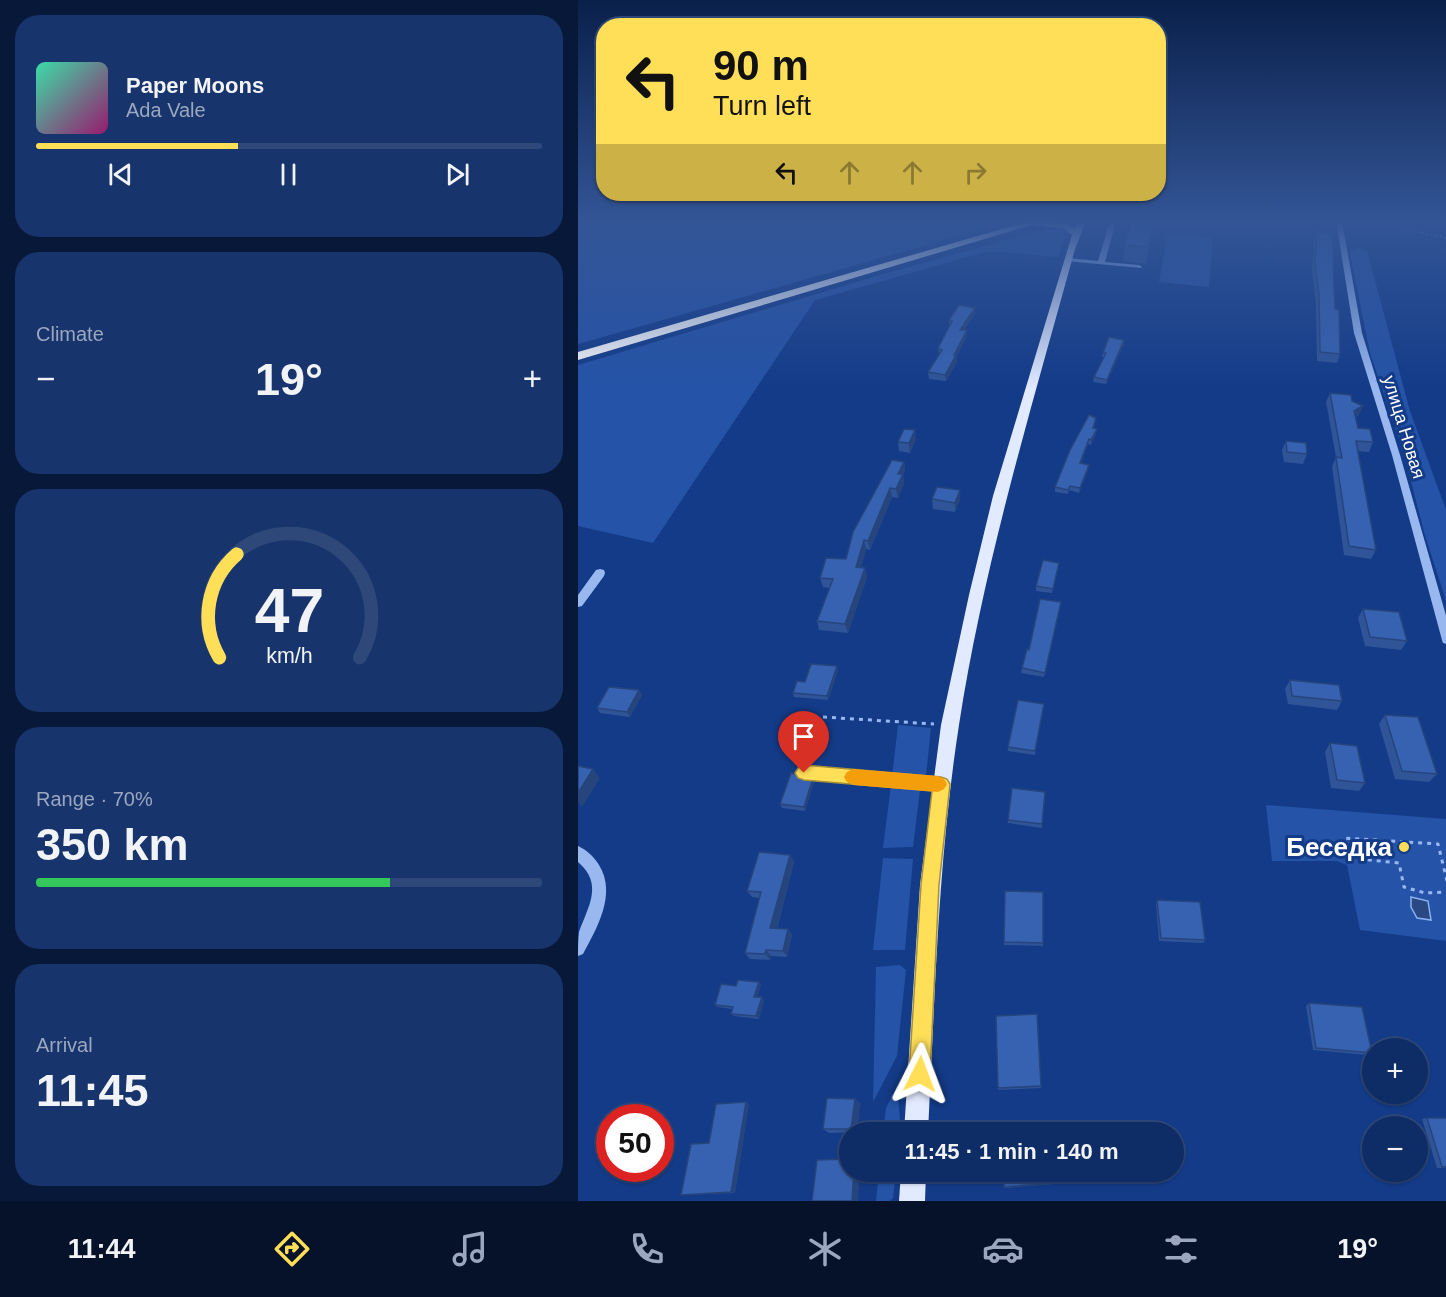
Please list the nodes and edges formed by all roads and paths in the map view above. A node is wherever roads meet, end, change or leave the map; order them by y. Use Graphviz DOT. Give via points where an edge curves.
graph roads {
  1 [pos="848,277"];
  2 [pos="1063,277"];
  3 [pos="1349,277"];
  4 [pos="578,356"];
  5 [pos="600,573"];
  6 [pos="578,603"];
  7 [pos="1446,640"];
  8 [pos="823,717"];
  9 [pos="950,725"];
  10 [pos="804,773"];
  11 [pos="941,784"];
  12 [pos="578,854"];
  13 [pos="1445,861"];
  14 [pos="1446,881"];
  15 [pos="1446,891"];
  16 [pos="578,949"];
  17 [pos="917,1122"];
  18 [pos="913,1182"];
  19 [pos="912,1201"];
  1 -- 4 [label="highway"];
  2 -- 9 [label="main road" via="1000,496"];
  3 -- 7 [label="street, улица Новая" via="1358,333"];
  5 -- 6 [label="street"];
  8 -- 9 [label="path"];
  9 -- 11 [label="main road"];
  10 -- 11 [label="street"];
  11 -- 17 [label="main road" via="930,885"];
  12 -- 16 [label="street" via="596,868 600,887 595,912"];
  13 -- 14 [label="path"];
  13 -- 15 [label="path" via="1438,844 1344,838 1349,858 1399,863 1404,887 1425,893"];
  18 -- 19 [label="main road"];
}
